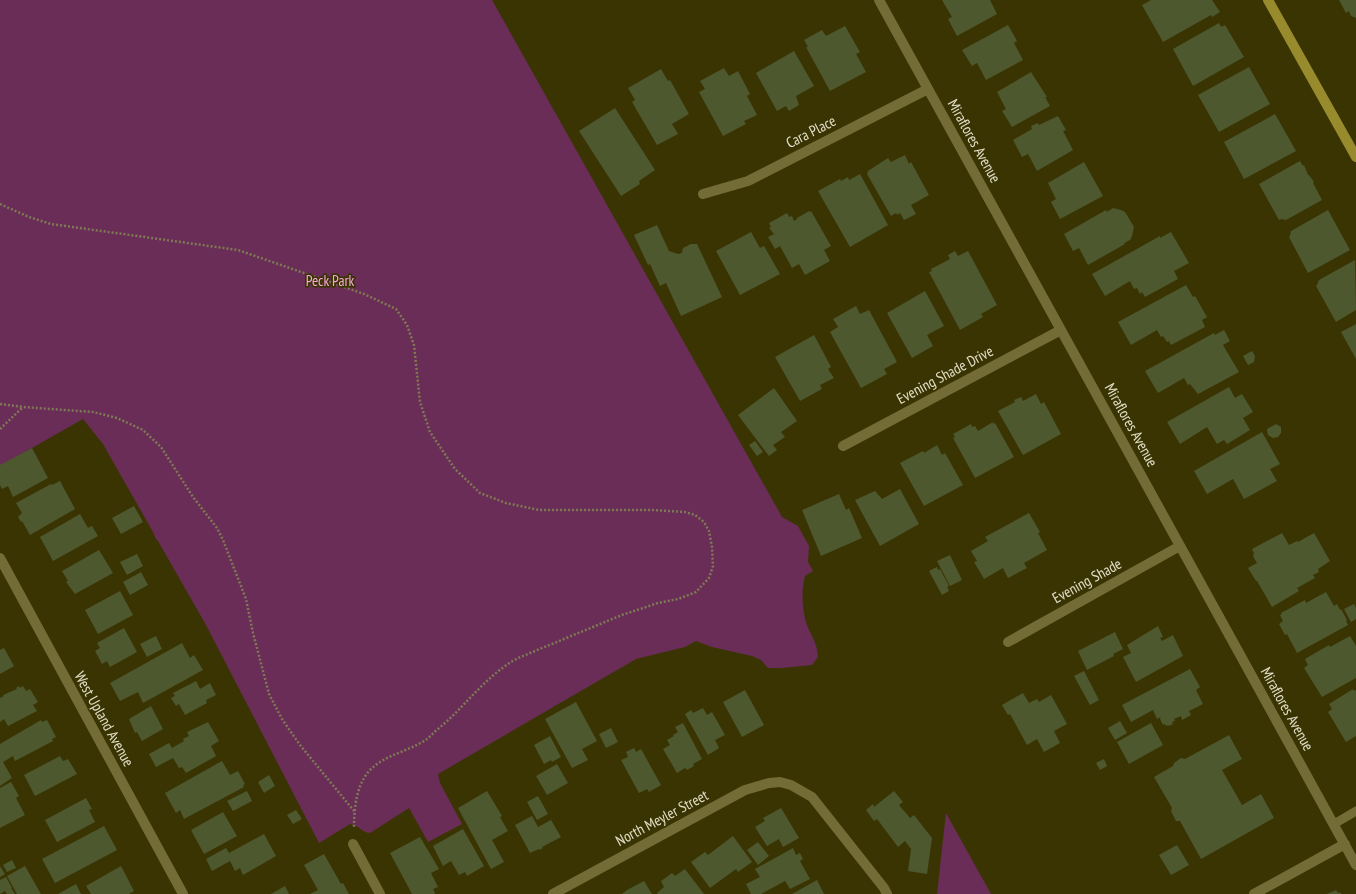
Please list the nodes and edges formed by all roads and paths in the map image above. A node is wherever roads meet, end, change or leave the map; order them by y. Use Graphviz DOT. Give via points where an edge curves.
graph roads {
  1 [pos="879,0"];
  2 [pos="1268,0"];
  3 [pos="928,89"];
  4 [pos="1356,157"];
  5 [pos="703,194"];
  6 [pos="0,204"];
  7 [pos="1061,330"];
  8 [pos="0,404"];
  9 [pos="23,407"];
  10 [pos="0,429"];
  11 [pos="843,446"];
  12 [pos="1180,546"];
  13 [pos="0,558"];
  14 [pos="1008,642"];
  15 [pos="354,811"];
  16 [pos="1356,811"];
  17 [pos="1334,824"];
  18 [pos="353,844"];
  19 [pos="1344,844"];
  20 [pos="1356,865"];
  21 [pos="183,894"];
  22 [pos="380,894"];
  23 [pos="553,894"];
  24 [pos="887,894"];
  25 [pos="1254,894"];
  1 -- 3 [label="street, Miraflores Avenue"];
  2 -- 4 [label="street"];
  3 -- 5 [label="street, Cara Place" via="748,181"];
  3 -- 7 [label="street, Miraflores Avenue"];
  6 -- 15 [label="path" via="29,218 51,224 238,250 364,294 396,309 407,325 414,345 420,402 430,432 455,469 480,493 506,503 539,510 685,512 696,515 704,522 709,531 713,566 709,578 696,592 622,616 503,666 424,741 386,758 370,771 360,786"];
  7 -- 11 [label="street, Evening Shade Drive"];
  7 -- 12 [label="street, Miraflores Avenue"];
  8 -- 9 [label="path"];
  9 -- 10 [label="path"];
  9 -- 15 [label="path" via="93,412 117,418 143,430 161,447 223,540 246,598 269,694 282,719"];
  12 -- 14 [label="street, Evening Shade"];
  12 -- 17 [label="street, Miraflores Avenue"];
  13 -- 21 [label="street, West Upland Avenue"];
  15 -- 18 [label="path"];
  16 -- 17 [label="lane"];
  17 -- 19 [label="street, Miraflores Avenue"];
  18 -- 22 [label="street"];
  19 -- 20 [label="street, Miraflores Avenue"];
  19 -- 25 [label="street"];
  23 -- 24 [label="street, North Meyler Street" via="745,790 780,782 812,797"];
}
